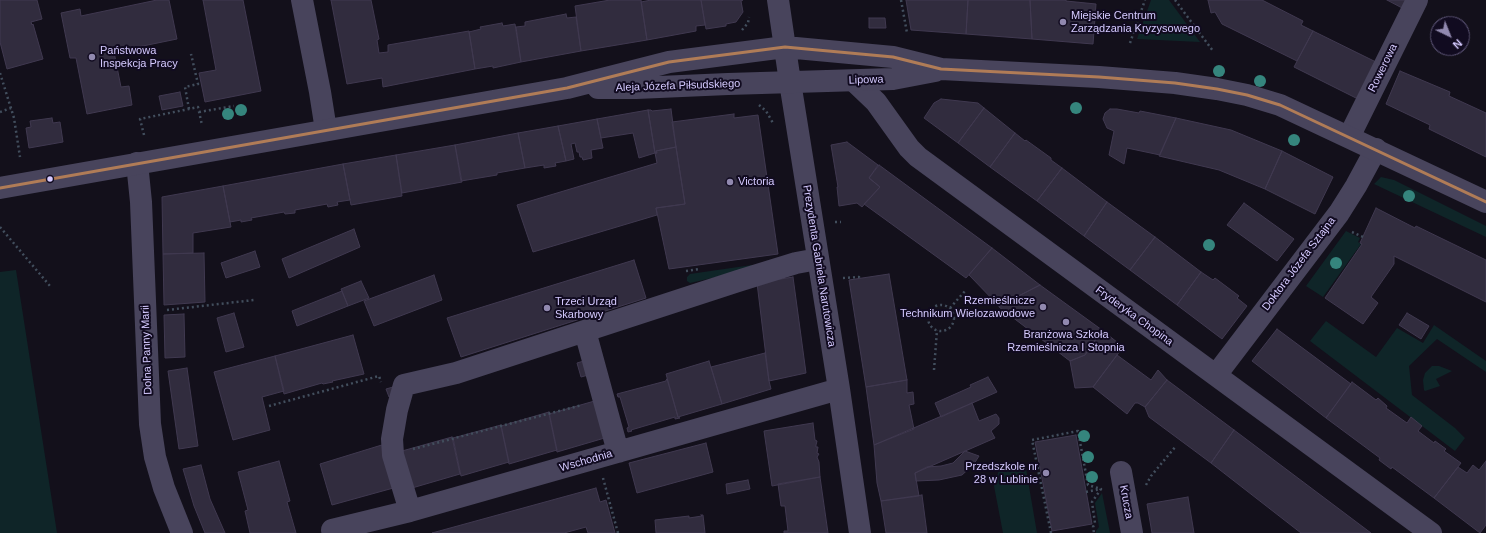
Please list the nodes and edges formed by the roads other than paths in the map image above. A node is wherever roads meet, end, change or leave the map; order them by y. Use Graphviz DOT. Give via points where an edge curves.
graph roads {
  1 [pos="302,0"];
  2 [pos="778,0"];
  3 [pos="1417,0"];
  4 [pos="785,47"];
  5 [pos="941,69"];
  6 [pos="854,81"];
  7 [pos="790,82"];
  8 [pos="567,88"];
  9 [pos="326,130"];
  10 [pos="1349,137"];
  11 [pos="1376,150"];
  12 [pos="137,163"];
  13 [pos="0,188"];
  14 [pos="1486,202"];
  15 [pos="818,259"];
  16 [pos="585,331"];
  17 [pos="1216,375"];
  18 [pos="839,389"];
  19 [pos="618,452"];
  20 [pos="1121,472"];
  21 [pos="410,511"];
  22 [pos="386,525"];
  23 [pos="332,530"];
  24 [pos="182,533"];
  25 [pos="860,533"];
  26 [pos="1132,533"];
  27 [pos="1431,533"];
  1 -- 9 [label="street"];
  2 -- 4 [label="street, Prezydenta Gabriela Narutowicza"];
  3 -- 10 [label="street, Rowerowa"];
  4 -- 5 [label="street, Lipowa" via="893,57"];
  4 -- 7 [label="street, Prezydenta Gabriela Narutowicza"];
  4 -- 8 [label="street, Aleja Józefa Piłsudskiego" via="669,62"];
  5 -- 6 [label="street, Lipowa" via="893,79"];
  5 -- 10 [label="street, Lipowa" via="1100,77 1217,89 1280,105"];
  6 -- 7 [label="street, Lipowa"];
  6 -- 17 [label="street, Fryderyka Chopina" via="876,102 918,157"];
  7 -- 8 [label="street, Aleja Józefa Piłsudskiego"];
  7 -- 15 [label="street, Prezydenta Gabriela Narutowicza"];
  8 -- 9 [label="street, Aleja Józefa Piłsudskiego"];
  9 -- 12 [label="street, Aleja Józefa Piłsudskiego"];
  10 -- 11 [label="street, Lipowa"];
  11 -- 14 [label="street, Lipowa"];
  11 -- 17 [label="street, Doktora Józefa Sztajna" via="1339,213"];
  12 -- 13 [label="street, Aleja Józefa Piłsudskiego"];
  12 -- 24 [label="street, Dolna Panny Marii" via="141,202 150,424 155,457 164,488"];
  15 -- 16 [label="street" via="760,274"];
  15 -- 18 [label="street, Prezydenta Gabriela Narutowicza"];
  16 -- 19 [label="street"];
  16 -- 21 [label="street" via="456,373 404,385 396,410 392,439 393,455"];
  17 -- 27 [label="street, Fryderyka Chopina"];
  18 -- 19 [label="street, Wschodnia"];
  18 -- 25 [label="street, Prezydenta Gabriela Narutowicza"];
  19 -- 21 [label="street, Wschodnia"];
  20 -- 26 [label="street, Krucza"];
  21 -- 22 [label="street, Wschodnia"];
  22 -- 23 [label="street, Wschodnia"];
}
